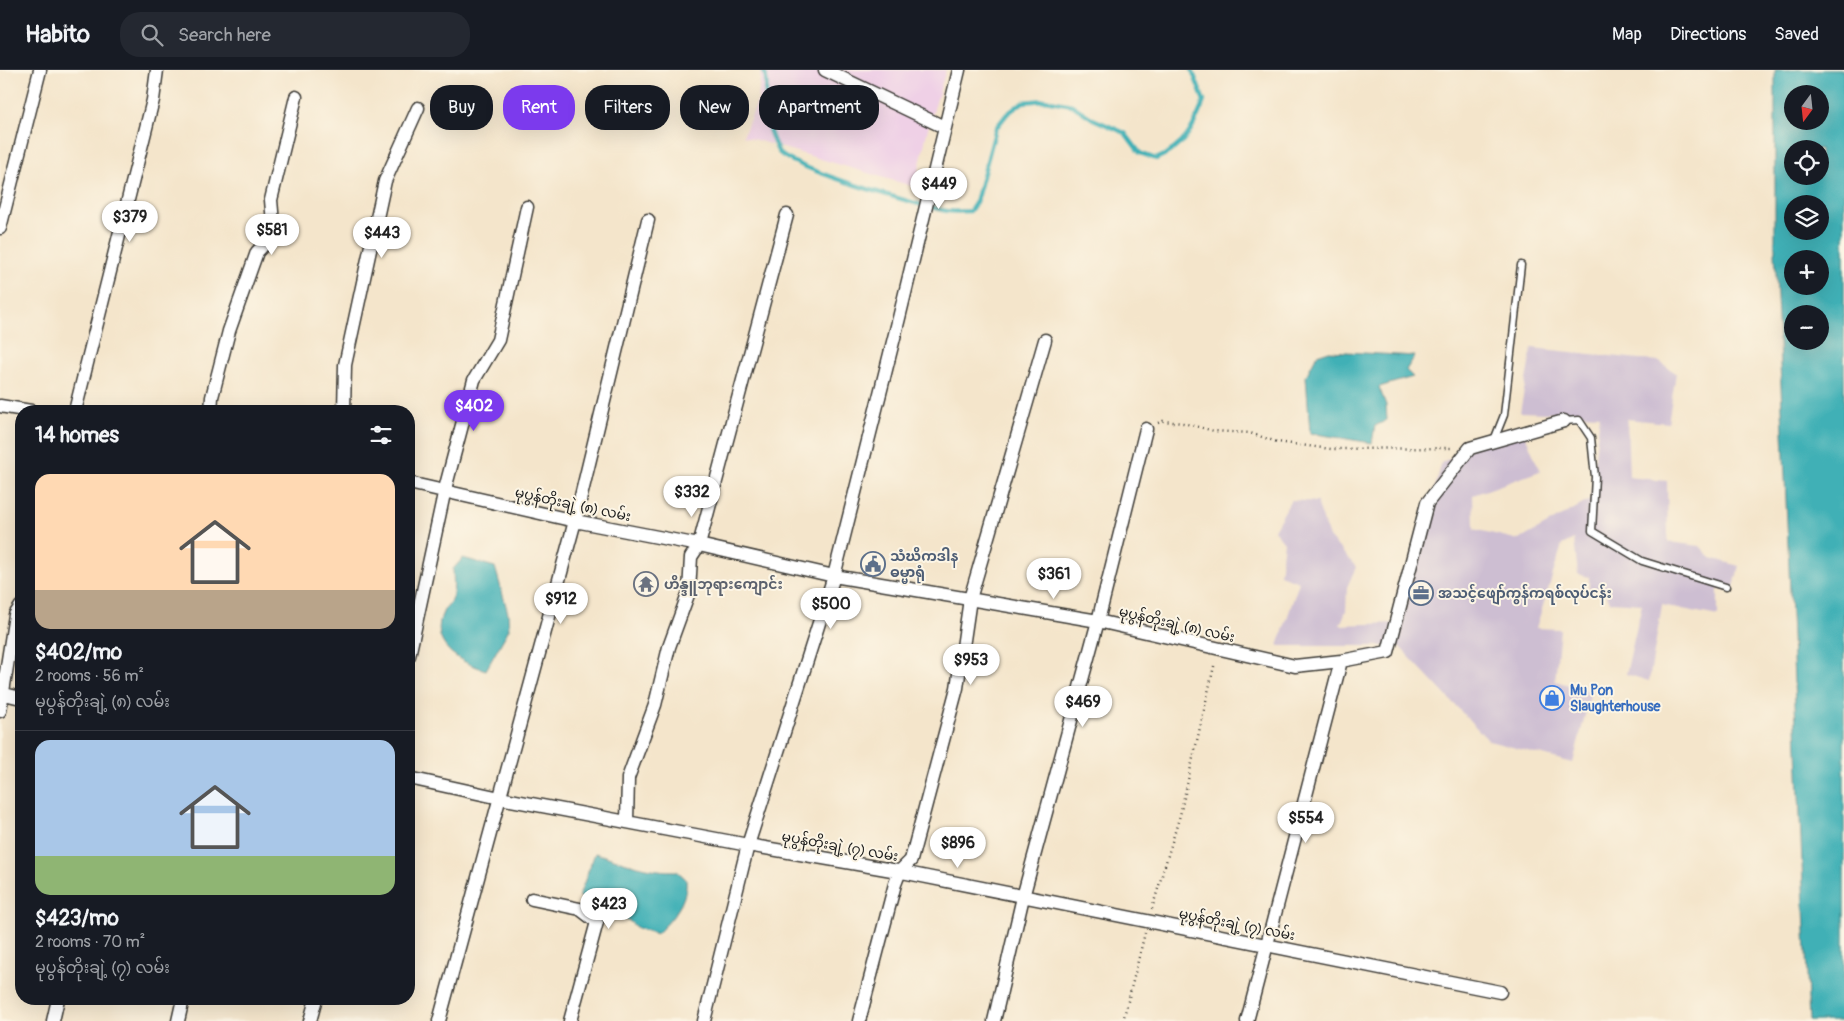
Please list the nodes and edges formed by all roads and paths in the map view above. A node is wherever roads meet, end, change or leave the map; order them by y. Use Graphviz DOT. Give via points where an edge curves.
graph roads {
  1 [pos="40,70"];
  2 [pos="157,70"];
  3 [pos="825,70"];
  4 [pos="959,70"];
  5 [pos="296,97"];
  6 [pos="418,108"];
  7 [pos="944,127"];
  8 [pos="527,207"];
  9 [pos="788,215"];
  10 [pos="648,220"];
  11 [pos="0,228"];
  12 [pos="1521,265"];
  13 [pos="1044,340"];
  14 [pos="77,405"];
  15 [pos="211,405"];
  16 [pos="344,405"];
  17 [pos="0,406"];
  18 [pos="15,408"];
  19 [pos="1564,420"];
  20 [pos="1146,429"];
  21 [pos="1494,441"];
  22 [pos="1470,448"];
  23 [pos="415,484"];
  24 [pos="445,489"];
  25 [pos="575,521"];
  26 [pos="700,545"];
  27 [pos="834,576"];
  28 [pos="1726,587"];
  29 [pos="970,599"];
  30 [pos="15,615"];
  31 [pos="1098,621"];
  32 [pos="415,628"];
  33 [pos="1218,648"];
  34 [pos="1341,661"];
  35 [pos="2,694"];
  36 [pos="15,697"];
  37 [pos="0,711"];
  38 [pos="415,779"];
  39 [pos="500,798"];
  40 [pos="627,822"];
  41 [pos="748,845"];
  42 [pos="900,871"];
  43 [pos="1023,897"];
  44 [pos="532,899"];
  45 [pos="1148,922"];
  46 [pos="1266,945"];
  47 [pos="1500,992"];
  48 [pos="57,1005"];
  49 [pos="182,1005"];
  50 [pos="314,1005"];
  51 [pos="53,1021"];
  52 [pos="178,1021"];
  53 [pos="310,1021"];
  54 [pos="439,1021"];
  55 [pos="570,1021"];
  56 [pos="704,1021"];
  57 [pos="859,1021"];
  58 [pos="994,1021"];
  59 [pos="1123,1021"];
  60 [pos="1247,1021"];
  1 -- 11 [label="street"];
  2 -- 14 [label="street" via="154,100"];
  3 -- 7 [label="street"];
  4 -- 7 [label="street"];
  5 -- 15 [label="street" via="271,200 274,234 257,252 229,330"];
  6 -- 16 [label="street" via="385,182 344,365"];
  7 -- 27 [label="street"];
  8 -- 24 [label="street" via="498,340 474,380"];
  9 -- 26 [label="street"];
  10 -- 25 [label="street"];
  12 -- 21 [label="lane" via="1504,415"];
  13 -- 29 [label="street"];
  17 -- 18 [label="street"];
  19 -- 21 [label="street"];
  19 -- 28 [label="lane" via="1579,420 1591,438 1594,476 1592,531 1642,561"];
  20 -- 22 [label="path" via="1163,421 1184,423 1214,431 1250,433 1277,442 1331,449"];
  20 -- 31 [label="street"];
  21 -- 22 [label="street"];
  22 -- 34 [label="street, မုပွန်တိုးချဲ့ (၈) လမ်း" via="1427,504 1388,652"];
  23 -- 24 [label="street, မုပွန်တိုးချဲ့ (၈) လမ်း"];
  24 -- 25 [label="street, မုပွန်တိုးချဲ့ (၈) လမ်း"];
  24 -- 32 [label="street"];
  25 -- 26 [label="street, မုပွန်တိုးချဲ့ (၈) လမ်း"];
  25 -- 39 [label="street"];
  26 -- 27 [label="street, မုပွန်တိုးချဲ့ (၈) လမ်း"];
  26 -- 40 [label="street" via="691,557 689,592 669,647 655,705 628,778"];
  27 -- 29 [label="street, မုပွန်တိုးချဲ့ (၈) လမ်း"];
  27 -- 41 [label="street"];
  29 -- 31 [label="street, မုပွန်တိုးချဲ့ (၈) လမ်း"];
  29 -- 42 [label="street" via="957,688 911,860"];
  30 -- 35 [label="street"];
  31 -- 33 [label="street, မုပွန်တိုးချဲ့ (၈) လမ်း"];
  31 -- 43 [label="street"];
  33 -- 34 [label="street, မုပွန်တိုးချဲ့ (၈) လမ်း" via="1295,666"];
  33 -- 45 [label="path" via="1180,815"];
  34 -- 46 [label="street"];
  35 -- 36 [label="street"];
  35 -- 37 [label="street"];
  38 -- 39 [label="street, မုပွန်တိုးချဲ့ (၇) လမ်း"];
  39 -- 40 [label="street, မုပွန်တိုးချဲ့ (၇) လမ်း"];
  39 -- 54 [label="street"];
  40 -- 41 [label="street, မုပွန်တိုးချဲ့ (၇) လမ်း"];
  41 -- 42 [label="street, မုပွန်တိုးချဲ့ (၇) လမ်း"];
  41 -- 56 [label="street"];
  42 -- 43 [label="street, မုပွန်တိုးချဲ့ (၇) လမ်း"];
  42 -- 57 [label="street"];
  43 -- 45 [label="street, မုပွန်တိုးချဲ့ (၇) လမ်း"];
  43 -- 58 [label="street"];
  44 -- 55 [label="street" via="580,909 596,922"];
  45 -- 46 [label="street, မုပွန်တိုးချဲ့ (၇) လမ်း"];
  45 -- 59 [label="path"];
  46 -- 47 [label="street, မုပွန်တိုးချဲ့ (၇) လမ်း"];
  46 -- 60 [label="street"];
  48 -- 51 [label="street"];
  49 -- 52 [label="street"];
  50 -- 53 [label="street"];
}
